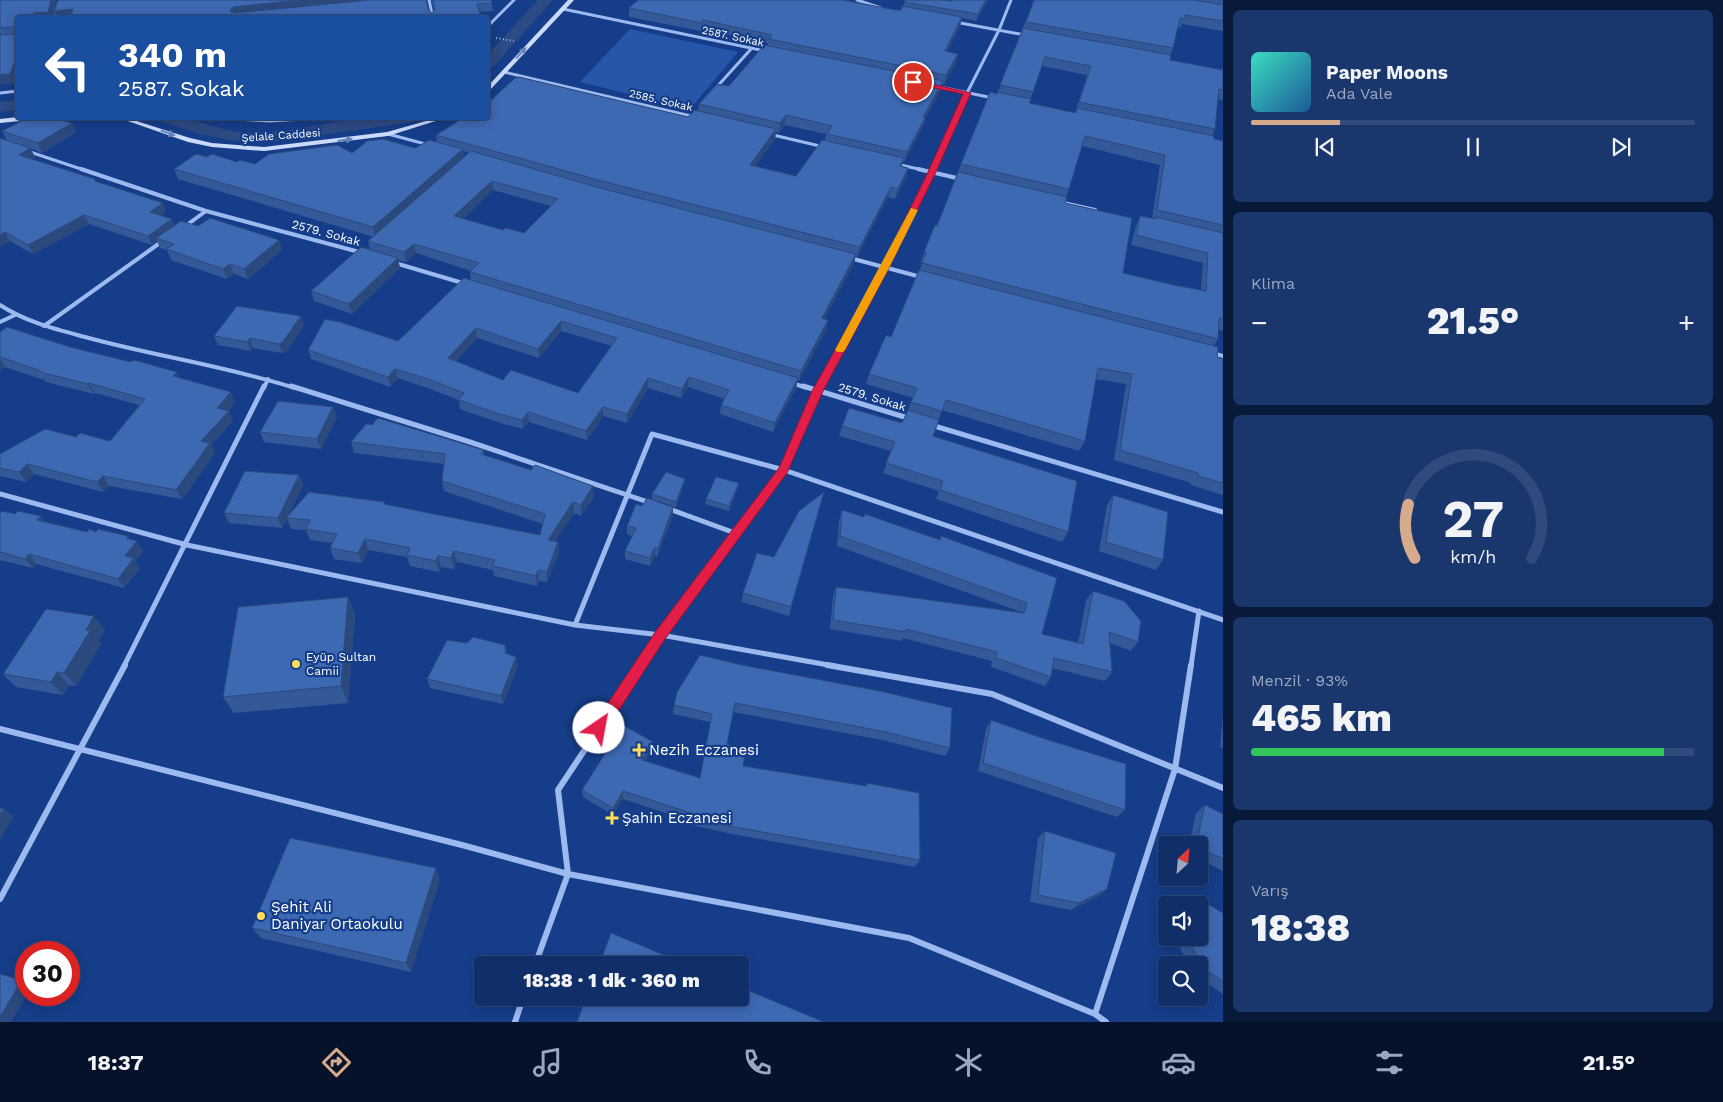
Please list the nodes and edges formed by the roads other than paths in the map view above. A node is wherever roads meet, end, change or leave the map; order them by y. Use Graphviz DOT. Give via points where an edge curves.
graph roads {
  1 [pos="60,0"];
  2 [pos="429,0"];
  3 [pos="514,0"];
  4 [pos="572,0"];
  5 [pos="857,0"];
  6 [pos="1010,0"];
  7 [pos="562,9"];
  8 [pos="890,10"];
  9 [pos="55,15"];
  10 [pos="432,15"];
  11 [pos="954,22"];
  12 [pos="490,24"];
  13 [pos="999,30"];
  14 [pos="1028,36"];
  15 [pos="751,48"];
  16 [pos="770,52"];
  17 [pos="504,72"];
  18 [pos="930,85"];
  19 [pos="490,86"];
  20 [pos="15,91"];
  21 [pos="0,93"];
  22 [pos="967,93"];
  23 [pos="709,96"];
  24 [pos="996,98"];
  25 [pos="697,109"];
  26 [pos="691,116"];
  27 [pos="700,118"];
  28 [pos="15,120"];
  29 [pos="128,120"];
  30 [pos="246,120"];
  31 [pos="295,120"];
  32 [pos="435,120"];
  33 [pos="0,121"];
  34 [pos="388,134"];
  35 [pos="768,134"];
  36 [pos="434,147"];
  37 [pos="19,148"];
  38 [pos="826,148"];
  39 [pos="894,163"];
  40 [pos="932,172"];
  41 [pos="971,181"];
  42 [pos="1058,202"];
  43 [pos="206,211"];
  44 [pos="1097,211"];
  45 [pos="181,228"];
  46 [pos="165,240"];
  47 [pos="370,247"];
  48 [pos="363,254"];
  49 [pos="370,255"];
  50 [pos="847,258"];
  51 [pos="389,261"];
  52 [pos="885,268"];
  53 [pos="924,278"];
  54 [pos="474,287"];
  55 [pos="0,305"];
  56 [pos="15,315"];
  57 [pos="0,322"];
  58 [pos="44,326"];
  59 [pos="1204,350"];
  60 [pos="1223,356"];
  61 [pos="268,379"];
  62 [pos="789,382"];
  63 [pos="818,391"];
  64 [pos="784,470"];
  65 [pos="0,494"];
  66 [pos="627,494"];
  67 [pos="654,504"];
  68 [pos="663,507"];
  69 [pos="1223,512"];
  70 [pos="735,533"];
  71 [pos="187,545"];
  72 [pos="1199,611"];
  73 [pos="1223,620"];
  74 [pos="575,625"];
  75 [pos="661,635"];
  76 [pos="0,729"];
  77 [pos="82,749"];
  78 [pos="1175,769"];
  79 [pos="1223,788"];
  80 [pos="568,874"];
  81 [pos="0,899"];
  82 [pos="538,956"];
  83 [pos="520,1006"];
  84 [pos="1095,1014"];
  85 [pos="514,1022"];
  86 [pos="1106,1022"];
  1 -- 9 [label="street"];
  2 -- 10 [label="street"];
  3 -- 12 [label="street"];
  4 -- 7 [label="street"];
  5 -- 8 [label="street"];
  6 -- 13 [label="street"];
  7 -- 15 [label="street, 2587. Sokak"];
  17 -- 7 [label="street, one-way"];
  11 -- 13 [label="street"];
  13 -- 14 [label="street"];
  13 -- 22 [label="street"];
  15 -- 16 [label="street, 2587. Sokak"];
  15 -- 23 [label="street"];
  17 -- 19 [label="street"];
  17 -- 26 [label="street, 2585. Sokak"];
  18 -- 22 [label="street"];
  20 -- 21 [label="street"];
  22 -- 24 [label="street"];
  22 -- 40 [label="street"];
  25 -- 26 [label="street"];
  26 -- 27 [label="street, 2585. Sokak"];
  28 -- 33 [label="street"];
  29 -- 34 [label="street, Şelale Caddesi, one-way" via="188,140 234,148 298,146"];
  30 -- 31 [label="street"];
  32 -- 34 [label="street, Şelale Caddesi"];
  34 -- 36 [label="street"];
  35 -- 38 [label="street"];
  37 -- 43 [label="street, 2579. Sokak"];
  39 -- 40 [label="street"];
  40 -- 41 [label="street"];
  40 -- 52 [label="street"];
  42 -- 44 [label="street"];
  43 -- 45 [label="street"];
  43 -- 48 [label="street, 2579. Sokak"];
  46 -- 58 [label="street"];
  47 -- 48 [label="street"];
  48 -- 49 [label="street, 2579. Sokak"];
  50 -- 52 [label="street"];
  51 -- 54 [label="street"];
  52 -- 53 [label="street"];
  52 -- 63 [label="street"];
  55 -- 56 [label="street"];
  56 -- 57 [label="street"];
  56 -- 58 [label="street"];
  58 -- 61 [label="street" via="135,351"];
  59 -- 60 [label="street"];
  61 -- 66 [label="street"];
  61 -- 71 [label="street"];
  62 -- 63 [label="street, 2579. Sokak"];
  63 -- 64 [label="street"];
  63 -- 69 [label="street, 2579. Sokak"];
  64 -- 66 [label="street" via="652,434"];
  64 -- 70 [label="street"];
  64 -- 72 [label="street"];
  65 -- 71 [label="street"];
  66 -- 67 [label="street"];
  66 -- 74 [label="street"];
  68 -- 70 [label="street"];
  70 -- 75 [label="street"];
  71 -- 74 [label="street"];
  71 -- 77 [label="street"];
  72 -- 73 [label="street"];
  72 -- 78 [label="street"];
  74 -- 75 [label="street"];
  75 -- 78 [label="street" via="992,694"];
  75 -- 80 [label="street" via="558,790"];
  76 -- 77 [label="street"];
  77 -- 80 [label="street"];
  77 -- 81 [label="street"];
  78 -- 79 [label="street"];
  78 -- 84 [label="street"];
  80 -- 82 [label="street"];
  80 -- 84 [label="street" via="910,938"];
  83 -- 85 [label="street"];
  84 -- 86 [label="street"];
}
